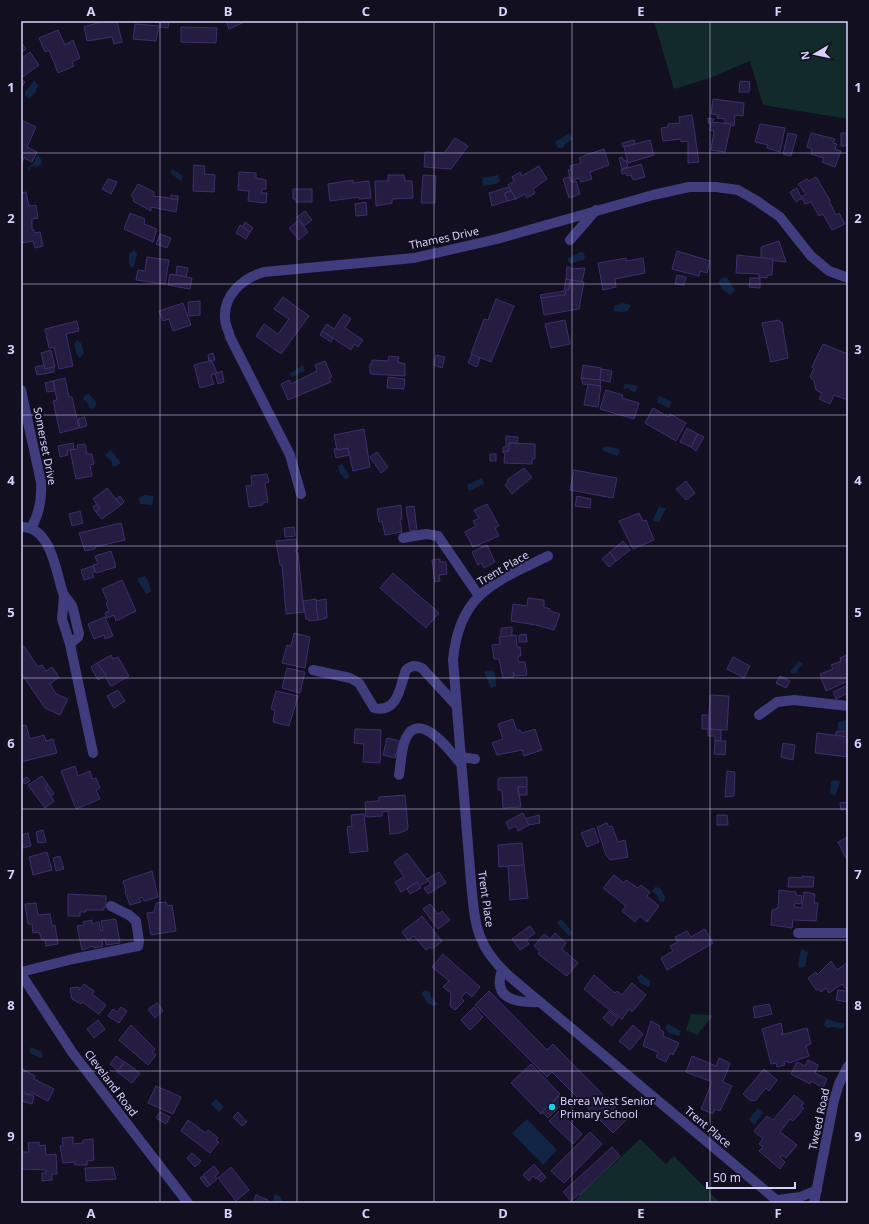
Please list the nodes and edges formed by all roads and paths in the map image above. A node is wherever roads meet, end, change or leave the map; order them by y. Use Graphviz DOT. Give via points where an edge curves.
graph roads {
  1 [pos="596,210"];
  2 [pos="570,240"];
  3 [pos="848,278"];
  4 [pos="21,390"];
  5 [pos="301,494"];
  6 [pos="26,528"];
  7 [pos="403,538"];
  8 [pos="548,556"];
  9 [pos="479,596"];
  10 [pos="313,670"];
  11 [pos="456,705"];
  12 [pos="848,706"];
  13 [pos="759,715"];
  14 [pos="93,753"];
  15 [pos="476,759"];
  16 [pos="461,761"];
  17 [pos="399,775"];
  18 [pos="110,906"];
  19 [pos="798,933"];
  20 [pos="848,933"];
  21 [pos="502,970"];
  22 [pos="21,973"];
  23 [pos="539,1002"];
  24 [pos="848,1066"];
  25 [pos="817,1190"];
  26 [pos="779,1202"];
  27 [pos="188,1203"];
  28 [pos="814,1203"];
  1 -- 2 [label="street"];
  1 -- 3 [label="street, Thames Drive" via="689,187 716,186 738,190 780,217 811,256 829,271"];
  1 -- 5 [label="street, Thames Drive" via="454,250 414,258 264,272 250,276 240,284 225,309 225,320 230,337 290,455"];
  4 -- 6 [label="street, Somerset Drive" via="42,495 37,517"];
  6 -- 14 [label="street" via="42,537 50,551 64,596 71,605 79,633 70,644"];
  7 -- 9 [label="street" via="426,534 438,536"];
  8 -- 9 [label="street, Trent Place" via="508,576"];
  9 -- 11 [label="street, Trent Place" via="463,616 455,642 453,660"];
  10 -- 11 [label="street" via="350,678 359,684 374,708 381,710 394,704 406,670 416,665 422,668"];
  11 -- 16 [label="street, Trent Place"];
  12 -- 13 [label="street" via="794,700 777,702"];
  15 -- 16 [label="street"];
  16 -- 17 [label="street" via="439,738 431,732 419,729 410,733 406,739"];
  16 -- 21 [label="street, Trent Place" via="474,916 482,945"];
  18 -- 22 [label="street" via="136,921 138,946"];
  19 -- 20 [label="street"];
  21 -- 23 [label="street, Trent Place"];
  21 -- 23 [label="street" via="499,980 503,993 517,1002"];
  22 -- 27 [label="street, Cleveland Road" via="72,1052"];
  23 -- 26 [label="street, Trent Place"];
  24 -- 25 [label="street, Tweed Road" via="834,1100"];
  25 -- 26 [label="street"];
  25 -- 28 [label="street, Tweed Road"];
}
